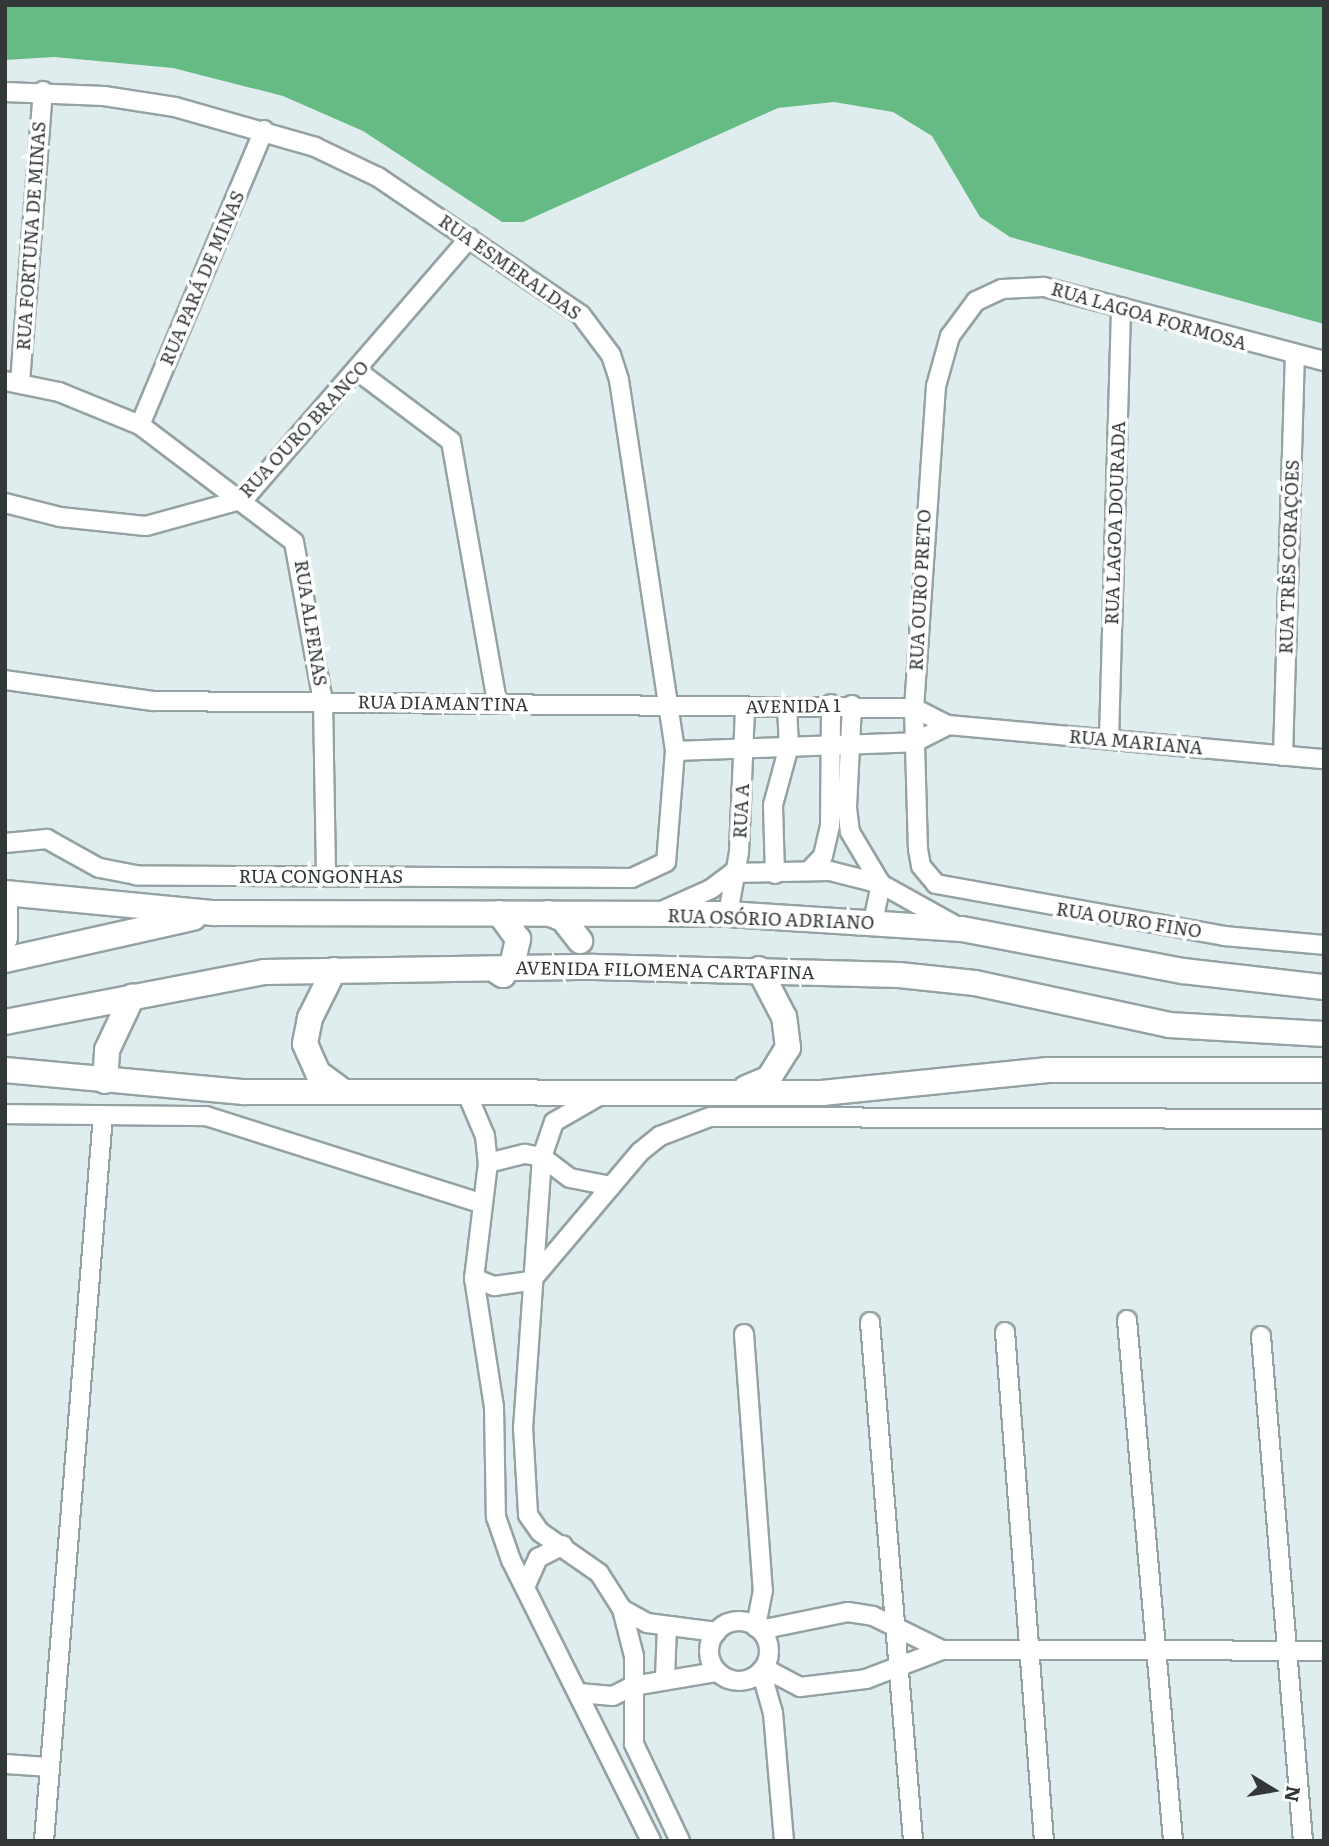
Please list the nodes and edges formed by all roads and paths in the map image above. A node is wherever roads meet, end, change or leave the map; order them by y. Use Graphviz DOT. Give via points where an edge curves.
graph roads {
  1 [pos="43,91"];
  2 [pos="5,92"];
  3 [pos="264,130"];
  4 [pos="469,238"];
  5 [pos="976,302"];
  6 [pos="1121,307"];
  7 [pos="1295,357"];
  8 [pos="1324,361"];
  9 [pos="359,372"];
  10 [pos="13,381"];
  11 [pos="140,425"];
  12 [pos="244,499"];
  13 [pos="5,503"];
  14 [pos="5,680"];
  15 [pos="323,701"];
  16 [pos="497,703"];
  17 [pos="831,704"];
  18 [pos="852,705"];
  19 [pos="745,706"];
  20 [pos="787,707"];
  21 [pos="673,708"];
  22 [pos="914,708"];
  23 [pos="948,725"];
  24 [pos="1109,739"];
  25 [pos="915,742"];
  26 [pos="746,744"];
  27 [pos="854,744"];
  28 [pos="831,745"];
  29 [pos="789,746"];
  30 [pos="675,751"];
  31 [pos="1283,756"];
  32 [pos="1324,759"];
  33 [pos="5,843"];
  34 [pos="810,870"];
  35 [pos="732,873"];
  36 [pos="775,874"];
  37 [pos="326,875"];
  38 [pos="647,875"];
  39 [pos="881,884"];
  40 [pos="936,884"];
  41 [pos="5,895"];
  42 [pos="499,912"];
  43 [pos="552,912"];
  44 [pos="214,913"];
  45 [pos="606,914"];
  46 [pos="653,914"];
  47 [pos="728,914"];
  48 [pos="873,923"];
  49 [pos="962,929"];
  50 [pos="5,938"];
  51 [pos="518,939"];
  52 [pos="580,940"];
  53 [pos="1324,945"];
  54 [pos="5,960"];
  55 [pos="594,967"];
  56 [pos="492,968"];
  57 [pos="334,970"];
  58 [pos="759,970"];
  59 [pos="1324,987"];
  60 [pos="132,997"];
  61 [pos="5,1022"];
  62 [pos="1324,1034"];
  63 [pos="5,1070"];
  64 [pos="1324,1070"];
  65 [pos="105,1081"];
  66 [pos="340,1089"];
  67 [pos="465,1089"];
  68 [pos="739,1090"];
  69 [pos="607,1093"];
  70 [pos="5,1114"];
  71 [pos="103,1115"];
  72 [pos="1324,1119"];
  73 [pos="542,1157"];
  74 [pos="488,1163"];
  75 [pos="611,1186"];
  76 [pos="481,1203"];
  77 [pos="474,1278"];
  78 [pos="531,1281"];
  79 [pos="1127,1320"];
  80 [pos="870,1322"];
  81 [pos="1005,1332"];
  82 [pos="744,1334"];
  83 [pos="1261,1336"];
  84 [pos="563,1545"];
  85 [pos="526,1585"];
  86 [pos="622,1609"];
  87 [pos="667,1626"];
  88 [pos="758,1628"];
  89 [pos="895,1628"];
  90 [pos="716,1632"];
  91 [pos="942,1650"];
  92 [pos="1026,1650"];
  93 [pos="1157,1650"];
  94 [pos="1285,1650"];
  95 [pos="1324,1651"];
  96 [pos="896,1668"];
  97 [pos="762,1670"];
  98 [pos="717,1672"];
  99 [pos="665,1678"];
  100 [pos="633,1686"];
  101 [pos="579,1693"];
  102 [pos="5,1764"];
  103 [pos="49,1767"];
  104 [pos="44,1841"];
  105 [pos="651,1841"];
  106 [pos="680,1841"];
  107 [pos="784,1841"];
  108 [pos="913,1841"];
  109 [pos="1044,1841"];
  110 [pos="1173,1841"];
  111 [pos="1303,1841"];
  1 -- 2 [label="street, RUA ESMERALDAS"];
  1 -- 3 [label="street, RUA ESMERALDAS" via="175,107"];
  1 -- 10 [label="street, RUA FORTUNA DE MINAS"];
  3 -- 4 [label="street, RUA ESMERALDAS" via="378,177"];
  3 -- 11 [label="street, RUA PARÁ DE MINAS"];
  4 -- 9 [label="street, RUA OURO BRANCO"];
  4 -- 21 [label="street, RUA ESMERALDAS" via="581,315 611,355 638,475"];
  5 -- 6 [label="street, RUA LAGOA FORMOSA" via="1020,285"];
  5 -- 22 [label="street, RUA OURO PRETO" via="950,336 939,368 923,509"];
  6 -- 7 [label="street, RUA LAGOA FORMOSA"];
  6 -- 24 [label="street, RUA LAGOA DOURADA"];
  7 -- 8 [label="street, RUA LAGOA FORMOSA"];
  7 -- 31 [label="street, RUA TRÊS CORAÇÕES"];
  9 -- 12 [label="street, RUA OURO BRANCO"];
  9 -- 16 [label="street" via="451,441"];
  10 -- 11 [label="street, RUA ALFENAS"];
  11 -- 12 [label="street, RUA ALFENAS"];
  12 -- 13 [label="street, RUA OURO BRANCO" via="146,526 60,517"];
  12 -- 15 [label="street, RUA ALFENAS" via="285,531 302,558"];
  14 -- 15 [label="street, RUA DIAMANTINA" via="153,701"];
  15 -- 16 [label="street, RUA DIAMANTINA"];
  15 -- 37 [label="street, RUA ALFENAS"];
  16 -- 21 [label="street, RUA DIAMANTINA"];
  17 -- 18 [label="street, AVENIDA 1"];
  17 -- 20 [label="street, AVENIDA 1"];
  17 -- 28 [label="street"];
  18 -- 22 [label="street, AVENIDA 1"];
  18 -- 27 [label="street"];
  19 -- 20 [label="street, AVENIDA 1"];
  19 -- 21 [label="street, AVENIDA 1"];
  19 -- 26 [label="street, RUA A"];
  20 -- 29 [label="street, RUA A"];
  21 -- 30 [label="street, RUA ESMERALDAS"];
  22 -- 23 [label="street, RUA MARIANA"];
  22 -- 25 [label="street, RUA OURO PRETO"];
  23 -- 24 [label="street, RUA MARIANA"];
  23 -- 25 [label="street"];
  24 -- 31 [label="street, RUA MARIANA"];
  25 -- 27 [label="street"];
  25 -- 40 [label="street, RUA OURO PRETO" via="918,849"];
  26 -- 29 [label="street"];
  26 -- 30 [label="street"];
  26 -- 35 [label="street, RUA A"];
  27 -- 28 [label="street"];
  27 -- 39 [label="street" via="850,832"];
  28 -- 29 [label="street"];
  28 -- 34 [label="street" via="829,835"];
  29 -- 36 [label="street, RUA A" via="773,806"];
  30 -- 38 [label="street, RUA ESMERALDAS" via="669,850 661,868"];
  31 -- 32 [label="street, RUA MARIANA"];
  33 -- 37 [label="street, RUA CONGONHAS" via="47,839 99,868 136,875"];
  34 -- 36 [label="street"];
  34 -- 39 [label="street"];
  35 -- 36 [label="street"];
  35 -- 46 [label="street" via="711,890"];
  35 -- 47 [label="street, RUA A"];
  37 -- 38 [label="street, RUA CONGONHAS"];
  39 -- 48 [label="street"];
  39 -- 49 [label="street"];
  40 -- 53 [label="street, RUA OURO FINO" via="1224,936"];
  41 -- 44 [label="main road, RUA OSÓRIO ADRIANO"];
  41 -- 50 [label="main road"];
  42 -- 43 [label="main road, RUA OSÓRIO ADRIANO"];
  42 -- 44 [label="main road, RUA OSÓRIO ADRIANO"];
  42 -- 51 [label="main road"];
  43 -- 45 [label="main road, RUA OSÓRIO ADRIANO"];
  43 -- 51 [label="main road" via="532,920"];
  43 -- 52 [label="main road"];
  44 -- 54 [label="main road, RUA OSÓRIO ADRIANO"];
  45 -- 46 [label="main road, RUA OSÓRIO ADRIANO"];
  45 -- 52 [label="main road"];
  46 -- 47 [label="main road, RUA OSÓRIO ADRIANO"];
  47 -- 48 [label="main road, RUA OSÓRIO ADRIANO"];
  48 -- 49 [label="main road, RUA OSÓRIO ADRIANO"];
  49 -- 59 [label="main road, RUA OSÓRIO ADRIANO" via="1183,971"];
  51 -- 56 [label="main road" via="508,970 503,975"];
  52 -- 55 [label="main road" via="587,971"];
  55 -- 56 [label="main road, AVENIDA FILOMENA CARTAFINA"];
  55 -- 58 [label="main road, AVENIDA FILOMENA CARTAFINA"];
  56 -- 57 [label="main road, AVENIDA FILOMENA CARTAFINA"];
  57 -- 60 [label="main road, AVENIDA FILOMENA CARTAFINA" via="196,981"];
  57 -- 66 [label="main road" via="310,1018 305,1044 318,1073"];
  58 -- 62 [label="main road, AVENIDA FILOMENA CARTAFINA" via="912,976 1169,1024"];
  58 -- 68 [label="main road" via="783,1017 788,1048 769,1078"];
  60 -- 61 [label="main road, AVENIDA FILOMENA CARTAFINA"];
  60 -- 65 [label="main road" via="107,1050"];
  63 -- 65 [label="main road"];
  64 -- 68 [label="main road" via="1048,1070 835,1093"];
  65 -- 66 [label="main road" via="230,1091"];
  66 -- 67 [label="main road"];
  67 -- 69 [label="main road"];
  67 -- 74 [label="street" via="485,1136"];
  68 -- 69 [label="main road"];
  69 -- 73 [label="street" via="554,1122"];
  70 -- 71 [label="street"];
  71 -- 76 [label="street" via="206,1116"];
  71 -- 103 [label="street"];
  72 -- 75 [label="street" via="710,1117 660,1136"];
  73 -- 74 [label="street" via="525,1154"];
  73 -- 75 [label="street" via="570,1178"];
  73 -- 78 [label="street"];
  74 -- 76 [label="street"];
  75 -- 78 [label="street"];
  76 -- 77 [label="street"];
  77 -- 78 [label="street" via="505,1287"];
  77 -- 85 [label="street" via="494,1407 496,1517"];
  78 -- 84 [label="street" via="523,1427 528,1515"];
  79 -- 93 [label="street"];
  80 -- 89 [label="street"];
  81 -- 92 [label="street"];
  82 -- 88 [label="street" via="763,1581"];
  83 -- 94 [label="street"];
  84 -- 85 [label="street" via="538,1558"];
  84 -- 86 [label="street" via="599,1573"];
  85 -- 101 [label="street"];
  86 -- 87 [label="street"];
  86 -- 100 [label="street" via="631,1635"];
  87 -- 90 [label="street"];
  87 -- 99 [label="street"];
  88 -- 89 [label="street" via="848,1612"];
  88 -- 90 [label="street" via="735,1621"];
  88 -- 97 [label="street" via="769,1648"];
  89 -- 91 [label="street"];
  89 -- 96 [label="street"];
  90 -- 98 [label="street" via="708,1652"];
  91 -- 92 [label="street"];
  91 -- 96 [label="street"];
  92 -- 93 [label="street"];
  92 -- 109 [label="street"];
  93 -- 94 [label="street"];
  93 -- 110 [label="street"];
  94 -- 95 [label="street"];
  94 -- 111 [label="street"];
  96 -- 97 [label="street" via="866,1679 800,1687"];
  96 -- 108 [label="street"];
  97 -- 98 [label="street" via="744,1681"];
  97 -- 107 [label="street" via="773,1713"];
  98 -- 99 [label="street"];
  99 -- 100 [label="street"];
  100 -- 101 [label="street" via="601,1698"];
  100 -- 106 [label="street" via="634,1744"];
  101 -- 105 [label="street"];
  102 -- 103 [label="street"];
  103 -- 104 [label="street"];
}
